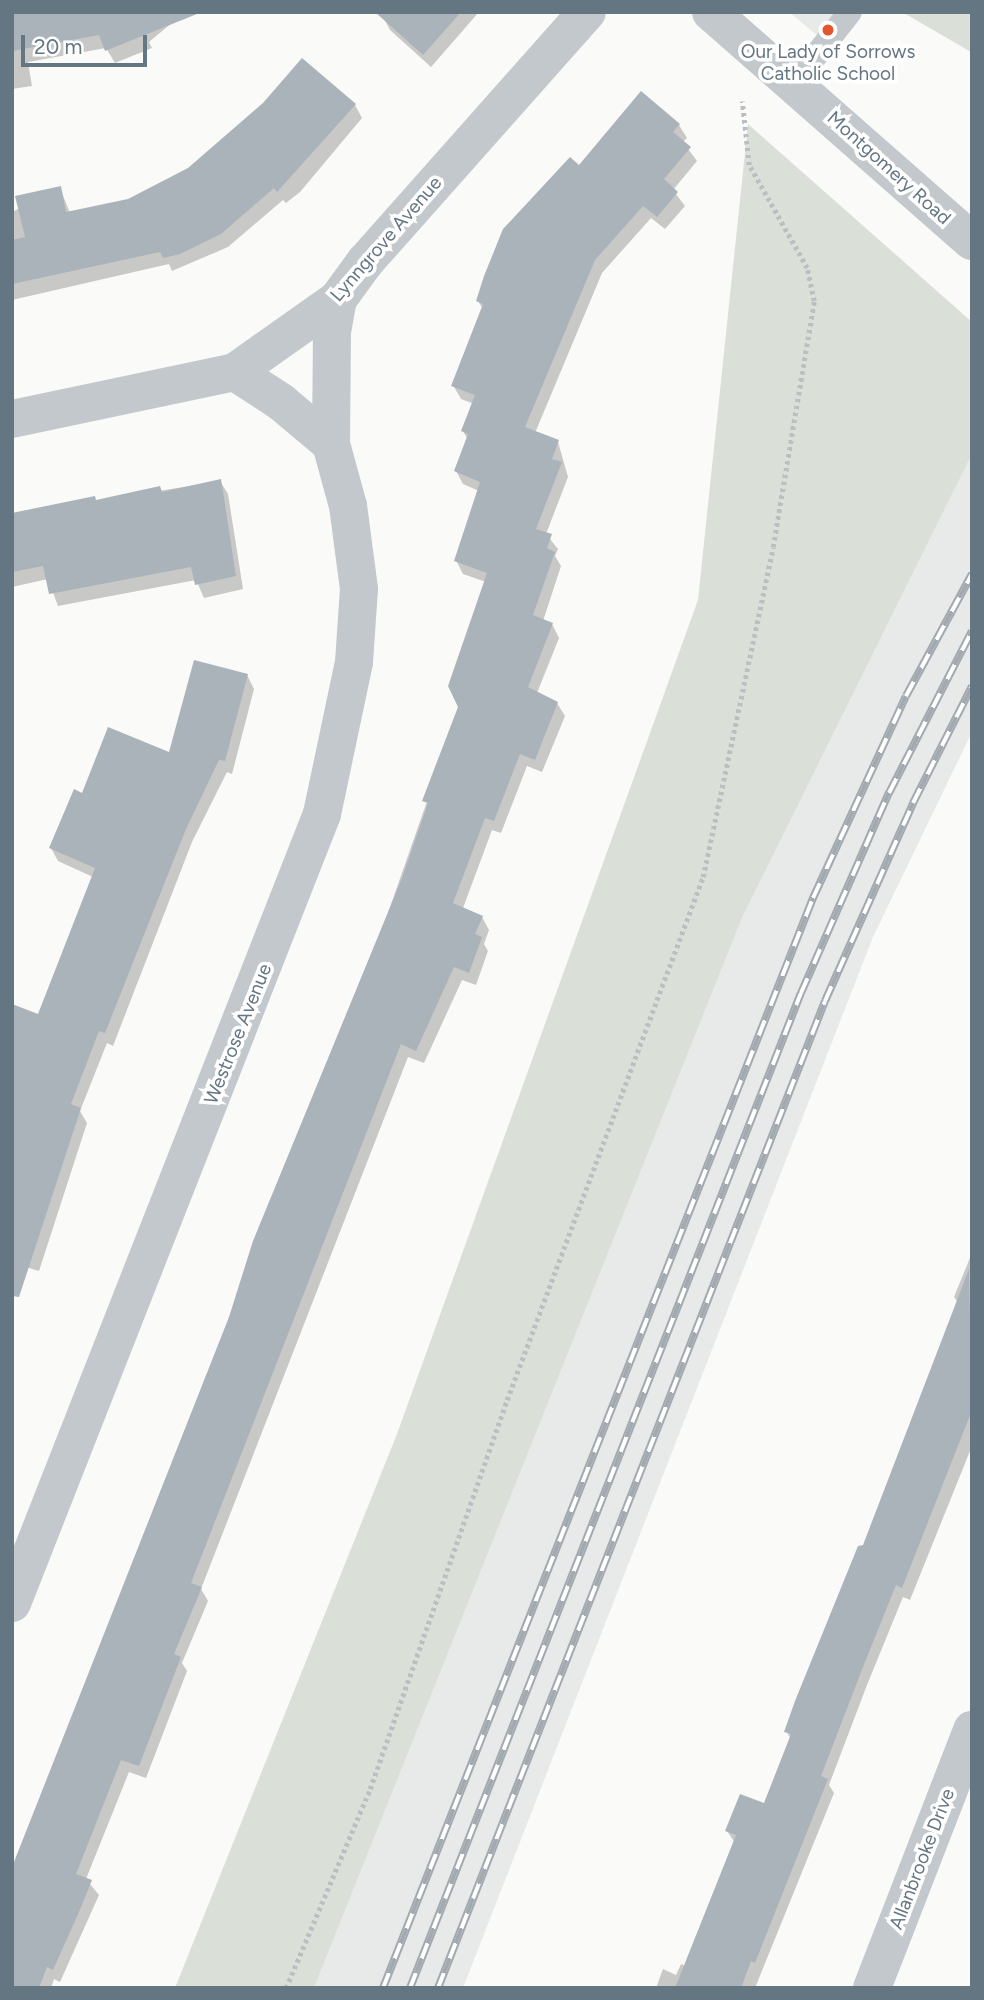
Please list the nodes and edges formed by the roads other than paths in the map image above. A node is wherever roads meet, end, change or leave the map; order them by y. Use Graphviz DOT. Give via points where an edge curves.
graph roads {
  1 [pos="587,12"];
  2 [pos="711,12"];
  3 [pos="850,12"];
  4 [pos="794,83"];
  5 [pos="972,241"];
  6 [pos="338,299"];
  7 [pos="235,372"];
  8 [pos="12,419"];
  9 [pos="331,444"];
  10 [pos="12,1603"];
  11 [pos="972,1730"];
  12 [pos="872,1988"];
  1 -- 6 [label="street, Lynngrove Avenue" via="365,262"];
  2 -- 4 [label="street, Montgomery Road"];
  3 -- 4 [label="lane"];
  4 -- 5 [label="street, Montgomery Road"];
  6 -- 7 [label="street, Lynngrove Avenue"];
  6 -- 9 [label="street, Westrose Avenue" via="332,332"];
  7 -- 8 [label="street, Lynngrove Avenue"];
  7 -- 9 [label="street" via="281,402"];
  9 -- 10 [label="street, Westrose Avenue" via="348,506 359,589 355,662 322,814"];
  11 -- 12 [label="street, Allanbrooke Drive"];
}
